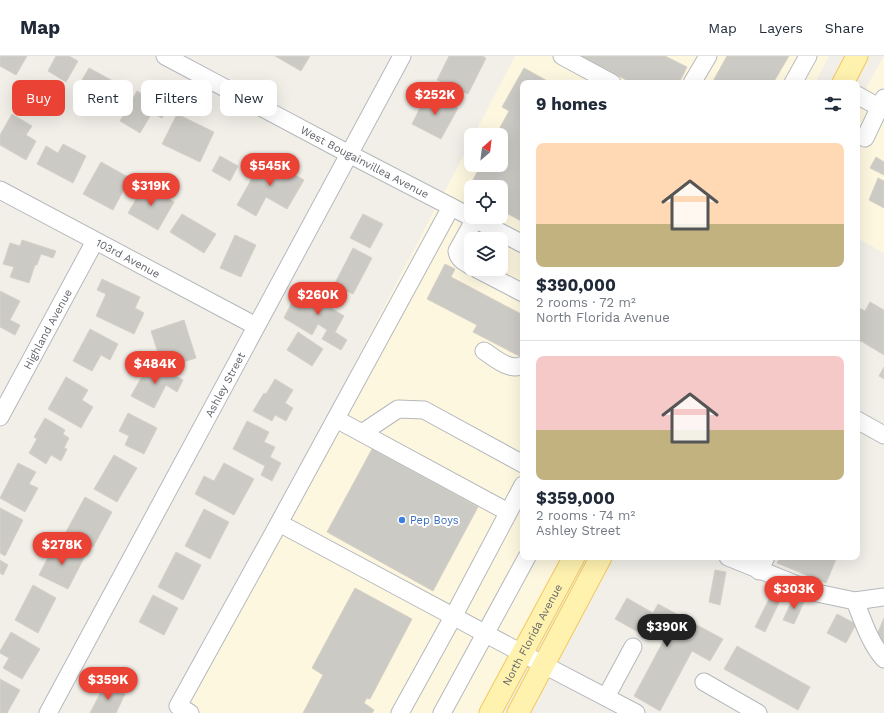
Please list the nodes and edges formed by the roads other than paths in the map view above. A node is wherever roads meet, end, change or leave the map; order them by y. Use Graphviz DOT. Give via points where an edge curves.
graph roads {
  1 [pos="165,56"];
  2 [pos="402,56"];
  3 [pos="562,56"];
  4 [pos="808,56"];
  5 [pos="857,56"];
  6 [pos="704,57"];
  7 [pos="606,80"];
  8 [pos="693,80"];
  9 [pos="795,80"];
  10 [pos="845,80"];
  11 [pos="860,96"];
  12 [pos="882,105"];
  13 [pos="864,138"];
  14 [pos="349,154"];
  15 [pos="0,190"];
  16 [pos="451,207"];
  17 [pos="464,214"];
  18 [pos="483,224"];
  19 [pos="464,239"];
  20 [pos="95,241"];
  21 [pos="520,242"];
  22 [pos="464,262"];
  23 [pos="490,276"];
  24 [pos="520,291"];
  25 [pos="256,326"];
  26 [pos="484,352"];
  27 [pos="520,367"];
  28 [pos="0,417"];
  29 [pos="336,419"];
  30 [pos="860,422"];
  31 [pos="362,433"];
  32 [pos="884,435"];
  33 [pos="520,462"];
  34 [pos="520,490"];
  35 [pos="508,512"];
  36 [pos="279,523"];
  37 [pos="526,560"];
  38 [pos="572,560"];
  39 [pos="599,560"];
  40 [pos="743,560"];
  41 [pos="763,564"];
  42 [pos="884,597"];
  43 [pos="855,601"];
  44 [pos="453,617"];
  45 [pos="486,634"];
  46 [pos="632,647"];
  47 [pos="522,654"];
  48 [pos="884,659"];
  49 [pos="544,665"];
  50 [pos="704,682"];
  51 [pos="606,697"];
  52 [pos="181,711"];
  53 [pos="48,713"];
  54 [pos="400,713"];
  55 [pos="442,713"];
  56 [pos="490,713"];
  57 [pos="518,713"];
  58 [pos="636,713"];
  59 [pos="758,713"];
  1 -- 14 [label="street, West Bougainvillea Avenue"];
  2 -- 14 [label="street, Ashley Street"];
  3 -- 7 [label="street"];
  4 -- 9 [label="street"];
  5 -- 10 [label="main road"];
  6 -- 8 [label="street"];
  11 -- 12 [label="street"];
  12 -- 13 [label="street"];
  14 -- 16 [label="street, West Bougainvillea Avenue"];
  14 -- 25 [label="street, Ashley Street"];
  15 -- 20 [label="street, 103rd Avenue"];
  16 -- 17 [label="street, West Bougainvillea Avenue"];
  16 -- 29 [label="street"];
  18 -- 21 [label="street, West Bougainvillea Avenue"];
  19 -- 22 [label="street" via="457,251 457,255"];
  20 -- 25 [label="street, 103rd Avenue"];
  20 -- 28 [label="street, Highland Avenue"];
  23 -- 24 [label="street"];
  25 -- 53 [label="street, Ashley Street"];
  26 -- 27 [label="street" via="512,367"];
  29 -- 31 [label="street"];
  29 -- 36 [label="street"];
  30 -- 32 [label="street"];
  31 -- 33 [label="street" via="398,409 424,410"];
  31 -- 35 [label="street"];
  34 -- 35 [label="street"];
  35 -- 44 [label="street"];
  36 -- 44 [label="street"];
  36 -- 52 [label="street"];
  37 -- 45 [label="street"];
  38 -- 47 [label="main road, North Florida Avenue"];
  39 -- 49 [label="main road"];
  40 -- 41 [label="street"];
  41 -- 43 [label="street" via="817,593"];
  42 -- 43 [label="street"];
  43 -- 48 [label="street" via="866,629"];
  44 -- 45 [label="street"];
  44 -- 54 [label="street"];
  45 -- 47 [label="street"];
  45 -- 55 [label="street"];
  46 -- 51 [label="street"];
  47 -- 49 [label="street"];
  47 -- 56 [label="main road, North Florida Avenue"];
  49 -- 51 [label="street"];
  49 -- 57 [label="main road"];
  50 -- 59 [label="street"];
  51 -- 58 [label="street"];
}
